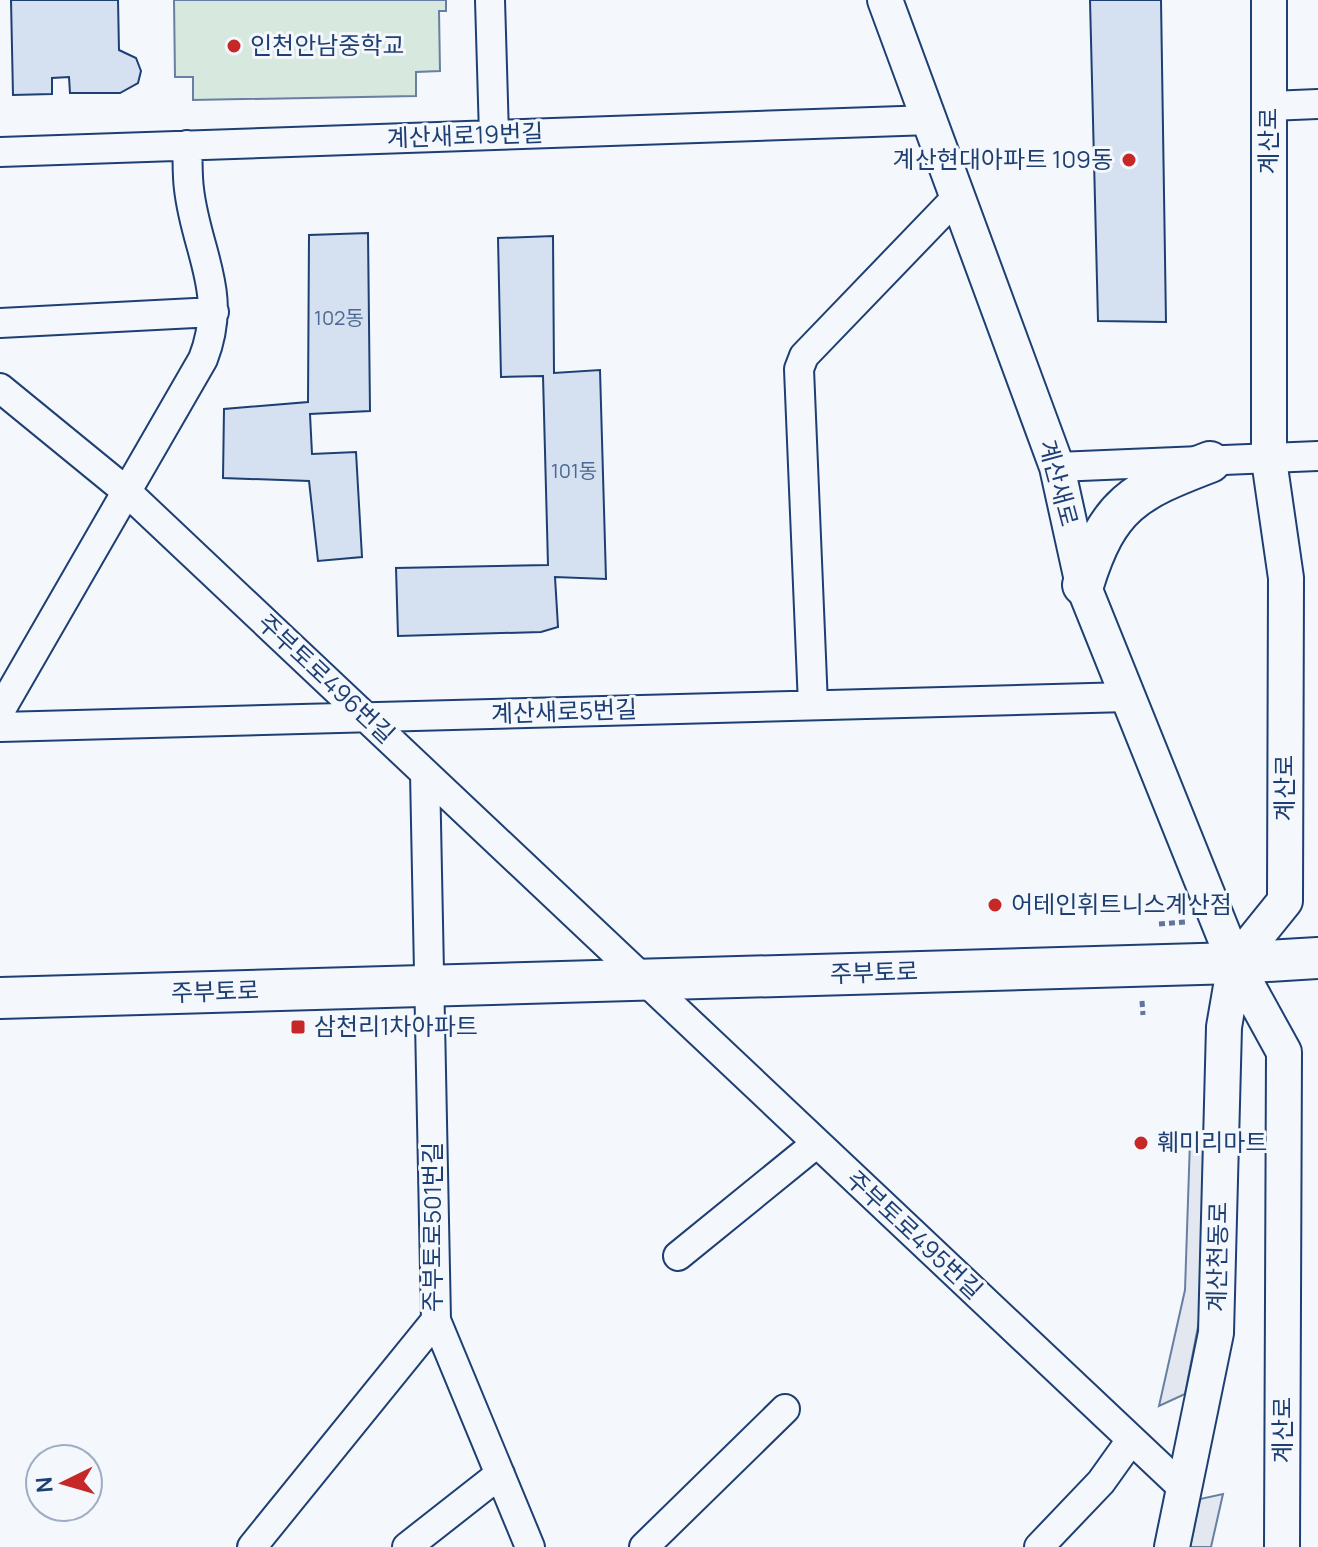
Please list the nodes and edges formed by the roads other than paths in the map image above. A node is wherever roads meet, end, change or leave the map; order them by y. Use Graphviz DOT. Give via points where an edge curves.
graph roads {
  1 [pos="490,0"];
  2 [pos="885,0"];
  3 [pos="1269,0"];
  4 [pos="1318,104"];
  5 [pos="1269,106"];
  6 [pos="931,120"];
  7 [pos="494,135"];
  8 [pos="187,145"];
  9 [pos="0,152"];
  10 [pos="959,195"];
  11 [pos="214,312"];
  12 [pos="0,323"];
  13 [pos="0,388"];
  14 [pos="1318,456"];
  15 [pos="1269,460"];
  16 [pos="1210,462"];
  17 [pos="1057,467"];
  18 [pos="126,491"];
  19 [pos="1083,585"];
  20 [pos="1128,697"];
  21 [pos="813,705"];
  22 [pos="0,711"];
  23 [pos="367,717"];
  24 [pos="0,727"];
  25 [pos="425,773"];
  26 [pos="1318,958"];
  27 [pos="1235,963"];
  28 [pos="644,980"];
  29 [pos="430,986"];
  30 [pos="0,998"];
  31 [pos="817,1143"];
  32 [pos="678,1256"];
  33 [pos="436,1320"];
  34 [pos="785,1409"];
  35 [pos="1131,1440"];
  36 [pos="500,1474"];
  37 [pos="1184,1489"];
  38 [pos="252,1547"];
  39 [pos="407,1547"];
  40 [pos="530,1547"];
  41 [pos="644,1547"];
  42 [pos="1039,1547"];
  43 [pos="1172,1547"];
  44 [pos="1282,1547"];
  1 -- 7 [label="street"];
  2 -- 6 [label="street, 계산새로"];
  3 -- 5 [label="street, 계산로"];
  4 -- 5 [label="street"];
  5 -- 15 [label="street, 계산로"];
  6 -- 7 [label="street, 계산새로19번길"];
  6 -- 10 [label="street, 계산새로"];
  7 -- 8 [label="street, 계산새로19번길"];
  8 -- 9 [label="street, 계산새로19번길"];
  8 -- 11 [label="street" via="189,191 212,276"];
  10 -- 17 [label="street, 계산새로"];
  10 -- 21 [label="street" via="804,356 799,369"];
  11 -- 12 [label="street"];
  11 -- 18 [label="street" via="203,359"];
  13 -- 18 [label="street, 주부토로496번길"];
  14 -- 15 [label="street"];
  15 -- 16 [label="street"];
  15 -- 27 [label="street, 계산로" via="1286,578 1285,901"];
  16 -- 17 [label="street"];
  16 -- 19 [label="main road" via="1156,483 1125,506 1097,541"];
  17 -- 19 [label="street, 계산새로"];
  18 -- 22 [label="street"];
  18 -- 23 [label="street, 주부토로496번길"];
  19 -- 20 [label="street, 계산새로"];
  20 -- 21 [label="street, 계산새로5번길"];
  20 -- 27 [label="street, 계산새로"];
  21 -- 23 [label="street, 계산새로5번길"];
  23 -- 24 [label="street, 계산새로5번길"];
  23 -- 25 [label="street, 주부토로496번길"];
  25 -- 28 [label="street, 주부토로496번길"];
  25 -- 29 [label="street"];
  26 -- 27 [label="main road, 주부토로"];
  27 -- 28 [label="main road, 주부토로"];
  27 -- 37 [label="street, 계산천동로" via="1224,1027 1216,1333"];
  27 -- 44 [label="street, 계산로" via="1284,1052"];
  28 -- 29 [label="main road, 주부토로"];
  28 -- 31 [label="street, 주부토로495번길"];
  29 -- 30 [label="main road, 주부토로"];
  29 -- 33 [label="street, 주부토로501번길"];
  31 -- 32 [label="street"];
  31 -- 35 [label="street, 주부토로495번길"];
  33 -- 36 [label="street"];
  33 -- 38 [label="street, 주부토로501번길"];
  34 -- 41 [label="street"];
  35 -- 37 [label="street, 주부토로495번길"];
  35 -- 42 [label="street" via="1101,1482"];
  36 -- 39 [label="street"];
  36 -- 40 [label="street"];
  37 -- 43 [label="street, 계산천동로"];
}
